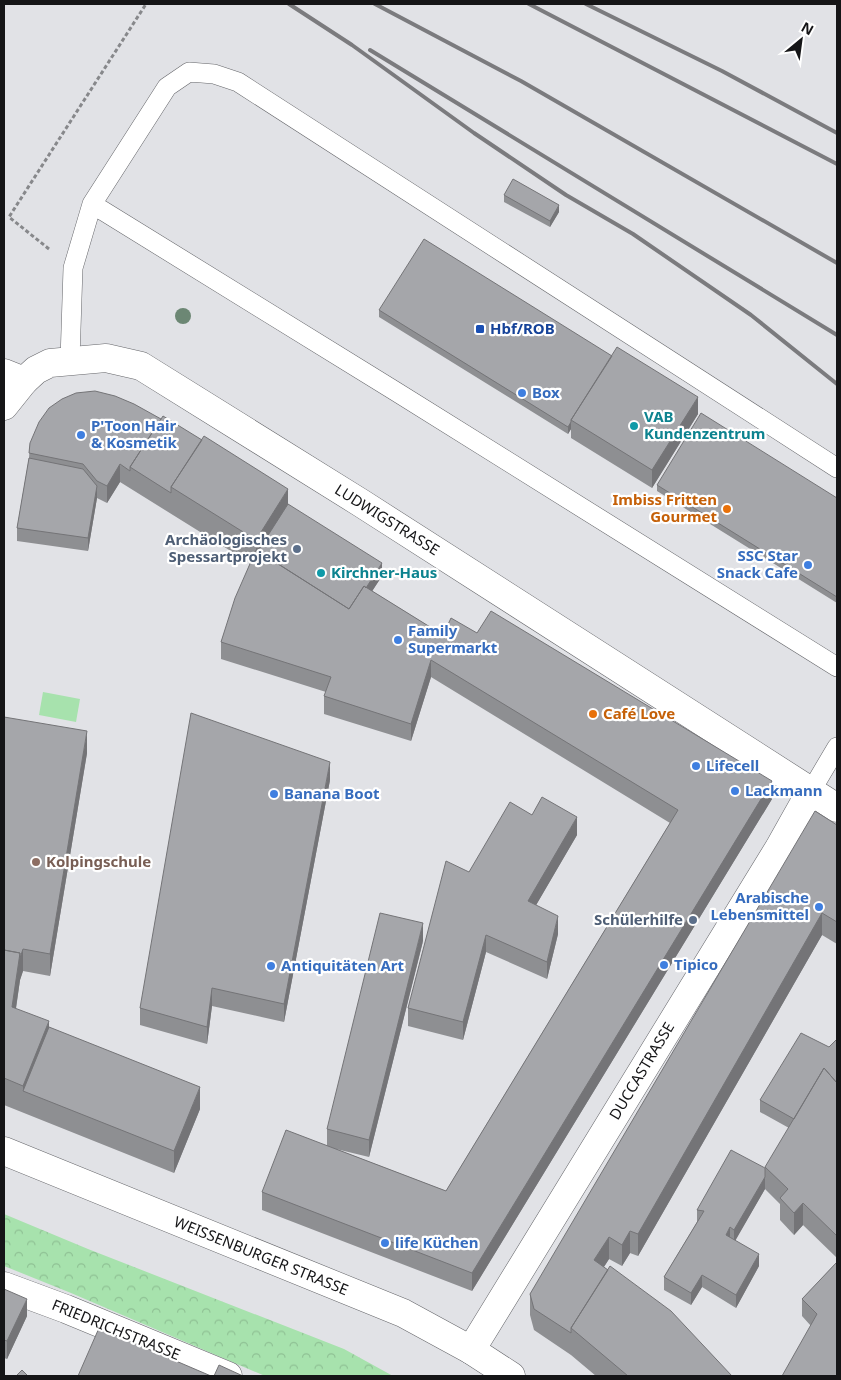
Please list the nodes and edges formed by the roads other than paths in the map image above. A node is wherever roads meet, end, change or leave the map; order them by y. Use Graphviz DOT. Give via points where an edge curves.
graph roads {
  1 [pos="92,204"];
  2 [pos="70,360"];
  3 [pos="14,377"];
  4 [pos="4,406"];
  5 [pos="837,468"];
  6 [pos="837,667"];
  7 [pos="837,747"];
  8 [pos="810,791"];
  9 [pos="837,808"];
  10 [pos="4,1151"];
  11 [pos="4,1286"];
  12 [pos="471,1350"];
  13 [pos="228,1376"];
  14 [pos="511,1376"];
  1 -- 2 [label="lane" via="73,268"];
  1 -- 5 [label="lane" via="167,87 189,72 214,74 238,82"];
  1 -- 6 [label="lane"];
  2 -- 3 [label="street, LUDWIGSTRASSE" via="50,363"];
  2 -- 8 [label="street, LUDWIGSTRASSE" via="106,358 141,366"];
  3 -- 4 [label="street, LUDWIGSTRASSE"];
  7 -- 8 [label="lane"];
  8 -- 9 [label="street, LUDWIGSTRASSE"];
  8 -- 12 [label="street, DUCCASTRASSE" via="779,848"];
  10 -- 12 [label="street, WEISSENBURGER STRASSE" via="403,1313"];
  11 -- 13 [label="street, FRIEDRICHSTRASSE"];
  12 -- 14 [label="street, WEISSENBURGER STRASSE"];
}
